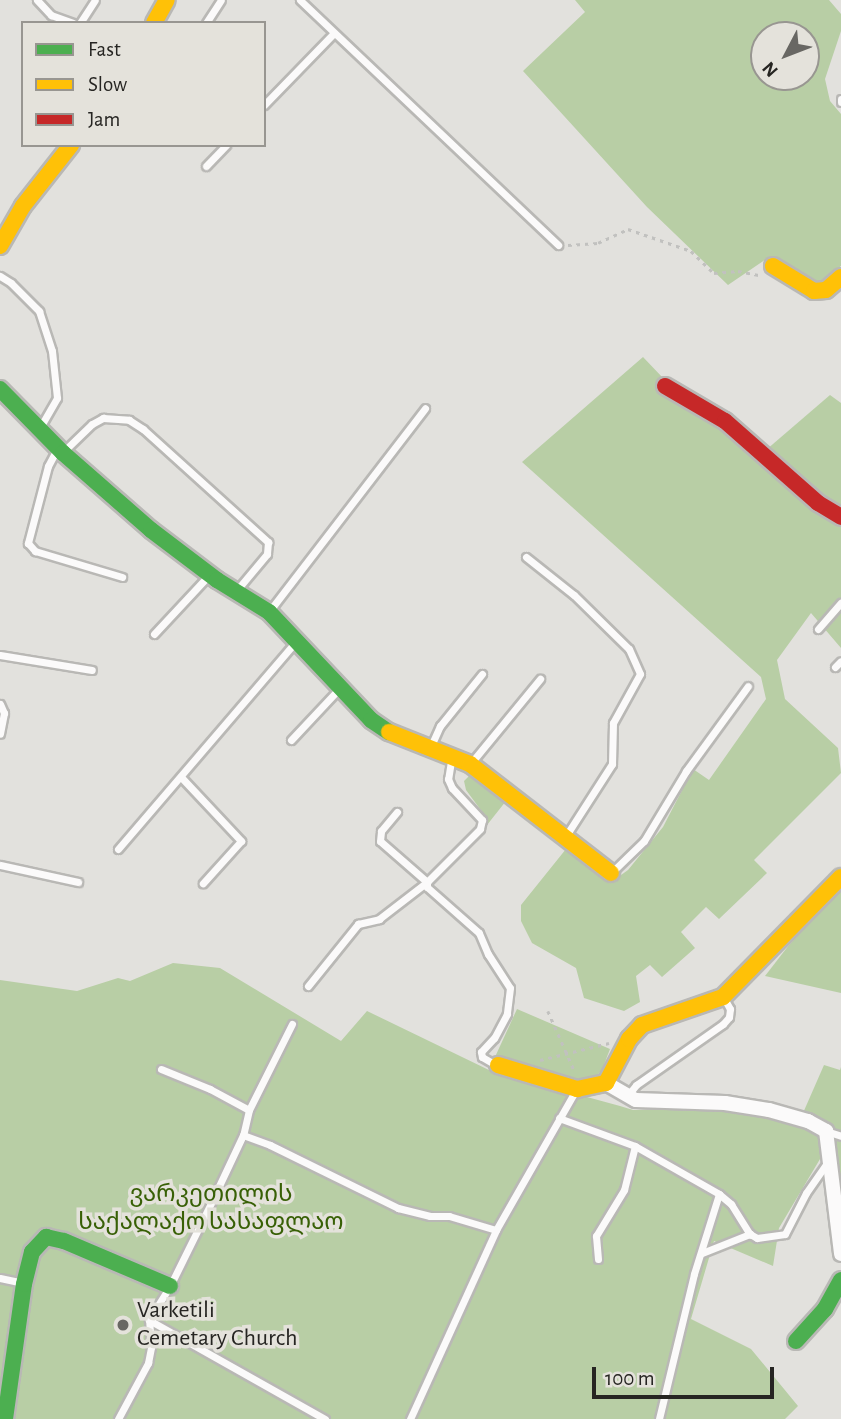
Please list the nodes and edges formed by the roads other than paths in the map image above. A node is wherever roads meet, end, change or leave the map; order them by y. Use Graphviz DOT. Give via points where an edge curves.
graph roads {
  1 [pos="37,0"];
  2 [pos="94,0"];
  3 [pos="167,0"];
  4 [pos="221,0"];
  5 [pos="300,0"];
  6 [pos="68,21"];
  7 [pos="80,21"];
  8 [pos="155,21"];
  9 [pos="207,21"];
  10 [pos="334,33"];
  11 [pos="266,103"];
  12 [pos="69,147"];
  13 [pos="224,147"];
  14 [pos="206,166"];
  15 [pos="2,236"];
  16 [pos="558,245"];
  17 [pos="773,266"];
  18 [pos="0,276"];
  19 [pos="841,277"];
  20 [pos="665,386"];
  21 [pos="0,389"];
  22 [pos="425,408"];
  23 [pos="40,429"];
  24 [pos="60,451"];
  25 [pos="841,517"];
  26 [pos="526,557"];
  27 [pos="210,575"];
  28 [pos="122,577"];
  29 [pos="236,592"];
  30 [pos="841,603"];
  31 [pos="268,612"];
  32 [pos="818,629"];
  33 [pos="154,634"];
  34 [pos="297,641"];
  35 [pos="0,655"];
  36 [pos="92,670"];
  37 [pos="482,674"];
  38 [pos="540,679"];
  39 [pos="748,686"];
  40 [pos="340,687"];
  41 [pos="0,704"];
  42 [pos="0,734"];
  43 [pos="291,740"];
  44 [pos="430,750"];
  45 [pos="452,757"];
  46 [pos="470,764"];
  47 [pos="181,776"];
  48 [pos="397,812"];
  49 [pos="564,838"];
  50 [pos="118,849"];
  51 [pos="0,866"];
  52 [pos="611,873"];
  53 [pos="841,877"];
  54 [pos="78,882"];
  55 [pos="427,882"];
  56 [pos="203,883"];
  57 [pos="308,986"];
  58 [pos="723,997"];
  59 [pos="292,1024"];
  60 [pos="498,1065"];
  61 [pos="161,1069"];
  62 [pos="606,1083"];
  63 [pos="579,1088"];
  64 [pos="627,1096"];
  65 [pos="249,1110"];
  66 [pos="559,1118"];
  67 [pos="826,1131"];
  68 [pos="243,1135"];
  69 [pos="841,1136"];
  70 [pos="635,1146"];
  71 [pos="828,1161"];
  72 [pos="719,1194"];
  73 [pos="496,1230"];
  74 [pos="750,1234"];
  75 [pos="701,1254"];
  76 [pos="841,1254"];
  77 [pos="598,1259"];
  78 [pos="0,1278"];
  79 [pos="841,1280"];
  80 [pos="23,1284"];
  81 [pos="170,1286"];
  82 [pos="149,1320"];
  83 [pos="796,1341"];
  84 [pos="5,1419"];
  85 [pos="118,1419"];
  86 [pos="325,1419"];
  87 [pos="410,1419"];
  88 [pos="659,1419"];
  1 -- 6 [label="lane" via="51,15"];
  2 -- 7 [label="lane"];
  3 -- 8 [label="street"];
  4 -- 9 [label="lane"];
  5 -- 10 [label="lane"];
  10 -- 11 [label="lane"];
  10 -- 16 [label="lane"];
  12 -- 15 [label="street"];
  13 -- 14 [label="lane"];
  17 -- 19 [label="street" via="814,291 826,290"];
  18 -- 23 [label="lane" via="32,302 52,351 57,398"];
  20 -- 25 [label="street" via="725,421 818,503"];
  21 -- 23 [label="street"];
  22 -- 31 [label="lane"];
  23 -- 24 [label="street"];
  24 -- 27 [label="street"];
  24 -- 28 [label="lane" via="48,466 28,543 35,551"];
  24 -- 29 [label="lane" via="103,418 129,420 144,429 268,542 267,554"];
  26 -- 49 [label="lane" via="574,595 629,649 640,674 614,723 612,764"];
  27 -- 29 [label="street"];
  27 -- 33 [label="lane"];
  29 -- 31 [label="street"];
  30 -- 32 [label="lane"];
  31 -- 34 [label="street"];
  34 -- 40 [label="street"];
  34 -- 47 [label="lane"];
  35 -- 36 [label="lane"];
  37 -- 44 [label="lane" via="440,726"];
  38 -- 46 [label="lane"];
  39 -- 52 [label="lane" via="686,771 644,841"];
  40 -- 43 [label="lane"];
  40 -- 44 [label="street" via="371,720"];
  41 -- 42 [label="lane" via="4,713"];
  44 -- 45 [label="street"];
  45 -- 46 [label="street"];
  45 -- 55 [label="lane" via="448,779 452,788 482,820 480,829"];
  46 -- 49 [label="street"];
  47 -- 50 [label="lane"];
  47 -- 56 [label="lane" via="242,841"];
  48 -- 55 [label="lane" via="380,831 380,841"];
  49 -- 52 [label="street"];
  51 -- 54 [label="lane"];
  53 -- 58 [label="street"];
  55 -- 57 [label="lane" via="379,919 358,924"];
  55 -- 60 [label="lane" via="430,891 479,933 510,988 507,1014 481,1052 487,1062"];
  58 -- 62 [label="street" via="642,1025 629,1039"];
  58 -- 64 [label="lane" via="730,1009 723,1024"];
  59 -- 65 [label="lane"];
  60 -- 63 [label="street"];
  61 -- 65 [label="lane"];
  62 -- 63 [label="street"];
  62 -- 64 [label="street"];
  63 -- 66 [label="lane"];
  64 -- 67 [label="street" via="652,1103 725,1103 769,1110"];
  65 -- 68 [label="lane"];
  66 -- 70 [label="lane"];
  66 -- 73 [label="lane"];
  67 -- 69 [label="lane"];
  67 -- 71 [label="street"];
  68 -- 73 [label="lane" via="398,1208"];
  68 -- 81 [label="lane"];
  70 -- 72 [label="lane"];
  70 -- 77 [label="lane" via="624,1190 596,1236"];
  71 -- 74 [label="lane" via="785,1234 757,1238"];
  71 -- 76 [label="street"];
  72 -- 74 [label="lane"];
  72 -- 75 [label="lane"];
  73 -- 87 [label="lane"];
  74 -- 75 [label="lane"];
  75 -- 88 [label="lane"];
  78 -- 80 [label="lane"];
  79 -- 83 [label="street" via="825,1309"];
  80 -- 81 [label="street" via="32,1252 46,1237"];
  80 -- 84 [label="street"];
  81 -- 82 [label="lane"];
  82 -- 85 [label="lane" via="148,1363"];
  82 -- 86 [label="lane"];
}
